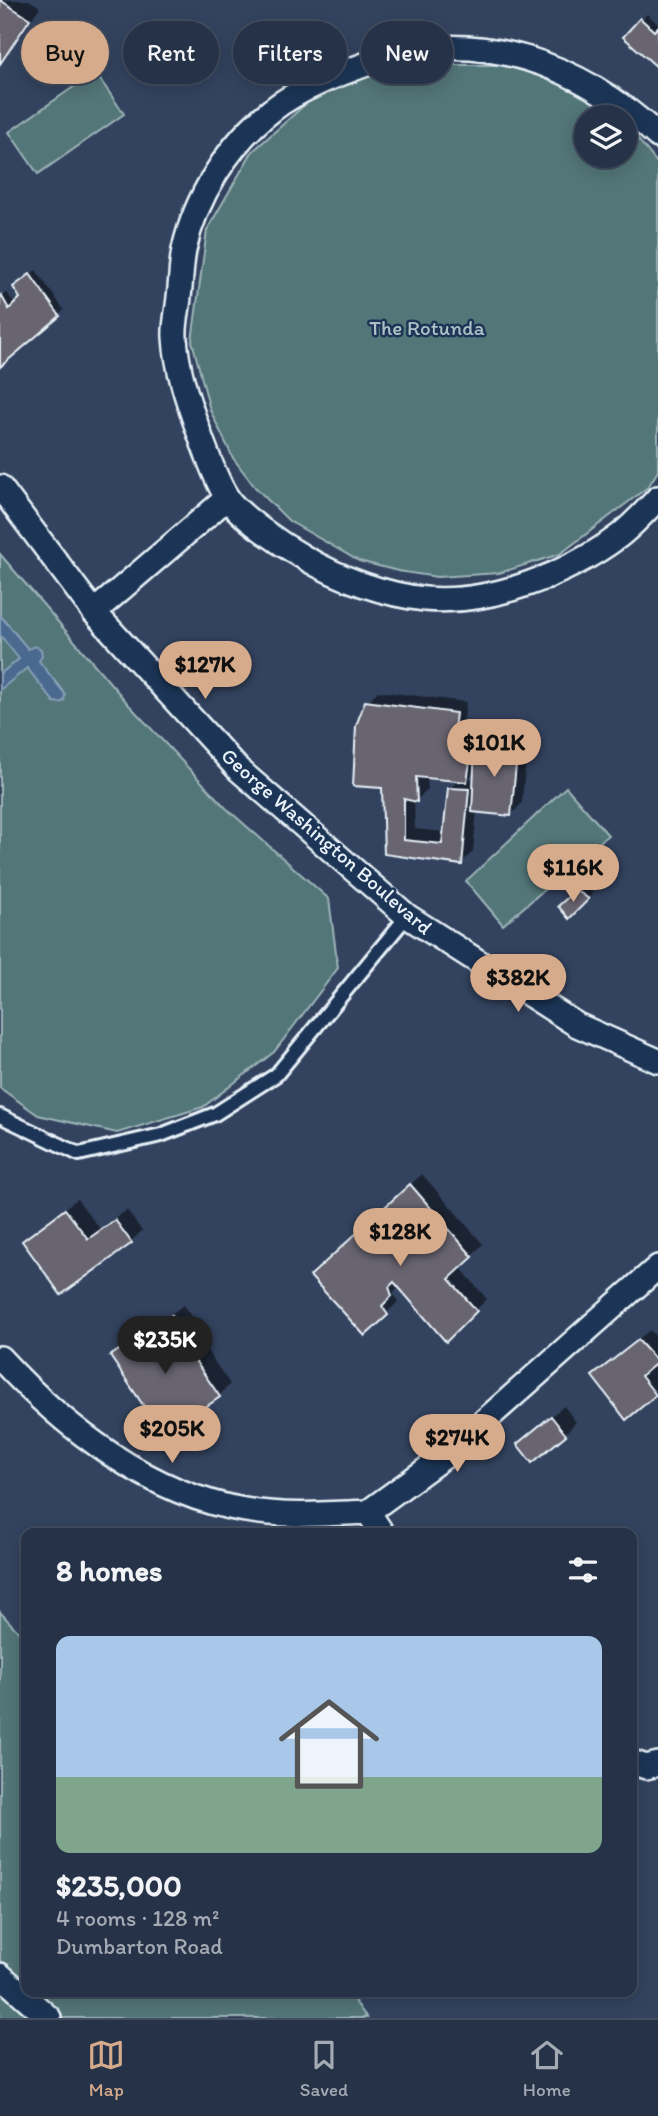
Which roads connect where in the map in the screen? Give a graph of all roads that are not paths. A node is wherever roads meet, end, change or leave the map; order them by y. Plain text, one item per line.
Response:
1 (658, 136) edge
2 (0, 487) edge
3 (227, 498) junction
4 (658, 498) edge
5 (94, 612) junction
6 (407, 916) junction
7 (658, 1061) edge
8 (0, 1116) edge
9 (658, 1267) edge
10 (0, 1358) edge
11 (368, 1511) junction
12 (379, 1528) edge
13 (637, 1764) edge
14 (658, 1764) edge
15 (0, 1975) edge
16 (21, 1993) edge
17 (25, 1997) edge
18 (49, 2018) edge

1 - 3 street
2 - 5 street, George Washington Boulevard
3 - 4 street
3 - 5 street
5 - 6 street, George Washington Boulevard
6 - 7 street, George Washington Boulevard
6 - 8 lane
9 - 11 street
10 - 11 street
11 - 12 street
13 - 14 street
15 - 16 street
17 - 18 street

